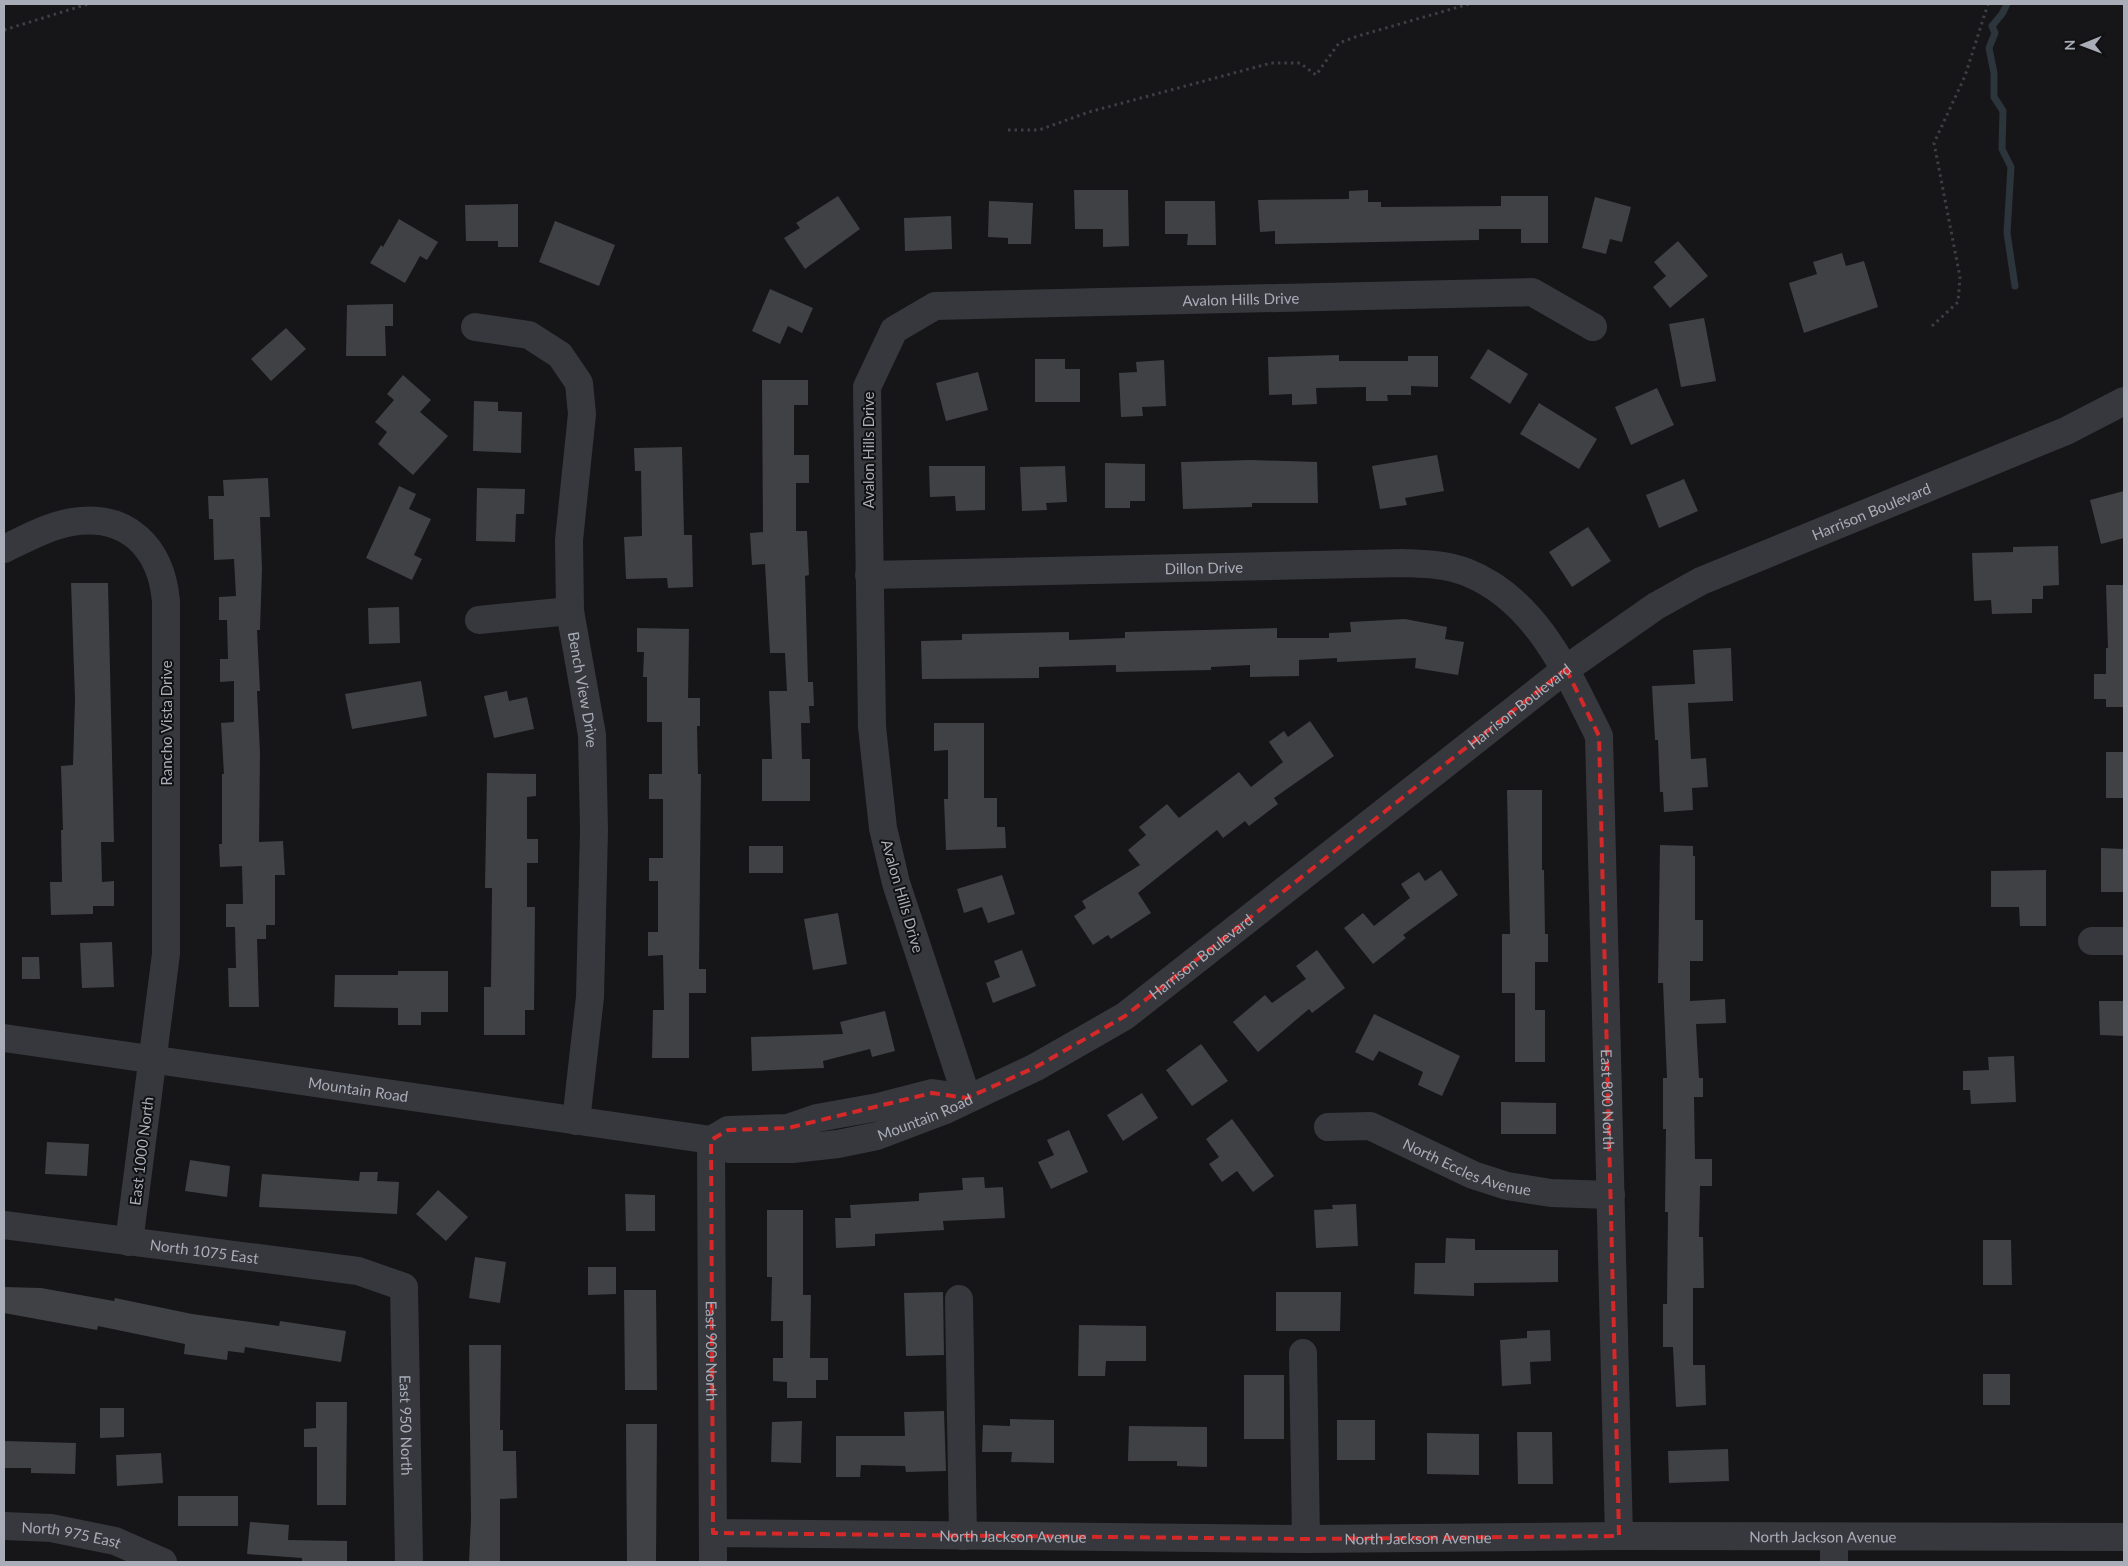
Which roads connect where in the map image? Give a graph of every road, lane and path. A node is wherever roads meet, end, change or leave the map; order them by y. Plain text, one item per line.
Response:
1 (88, 4) edge
2 (1468, 4) edge
3 (1988, 4) edge
4 (4, 30) edge
5 (1008, 130) dead end
6 (1932, 326) dead end
7 (475, 327) dead end
8 (1594, 327) dead end
9 (2124, 401) edge
10 (4, 549) edge
11 (869, 575) junction
12 (570, 611) junction
13 (479, 620) dead end
14 (1566, 669) junction
15 (2092, 941) dead end
16 (2124, 941) edge
17 (4, 1038) edge
18 (153, 1060) junction
19 (967, 1098) junction
20 (576, 1121) junction
21 (1328, 1127) dead end
22 (711, 1140) junction
23 (1611, 1196) junction
24 (4, 1226) edge
25 (129, 1242) junction
26 (404, 1287) joint
27 (960, 1299) dead end
28 (1303, 1353) dead end
29 (4, 1526) edge
30 (713, 1533) junction
31 (963, 1536) junction
32 (1619, 1536) junction
33 (2124, 1538) edge
34 (1306, 1539) junction
35 (1834, 1550) edge
36 (163, 1562) edge
37 (409, 1562) edge
38 (713, 1562) edge

1 - 4 path
2 - 5 path
3 - 6 path
7 - 12 street, Bench View Drive
8 - 11 street, Avalon Hills Drive
9 - 14 street, Harrison Boulevard
10 - 18 street, Rancho Vista Drive
11 - 14 street, Dillon Drive
11 - 19 street, Avalon Hills Drive
12 - 13 street
12 - 20 street, Bench View Drive
14 - 19 street, Harrison Boulevard
14 - 23 street, East 800 North
15 - 16 street
17 - 18 street, Mountain Road
18 - 20 street, Mountain Road
18 - 25 street, East 1000 North
19 - 22 street, Mountain Road
20 - 22 street, Mountain Road
21 - 23 street, North Eccles Avenue
22 - 30 street, East 900 North
23 - 32 street, East 800 North
24 - 25 street, North 1075 East
25 - 26 street, North 1075 East
26 - 37 street, East 950 North
27 - 31 street
28 - 34 street
29 - 36 street, North 975 East
30 - 31 street, North Jackson Avenue
30 - 38 street, East 900 North
31 - 34 street, North Jackson Avenue
32 - 34 street, North Jackson Avenue
32 - 35 street, North Jackson Avenue
33 - 35 street, North Jackson Avenue

